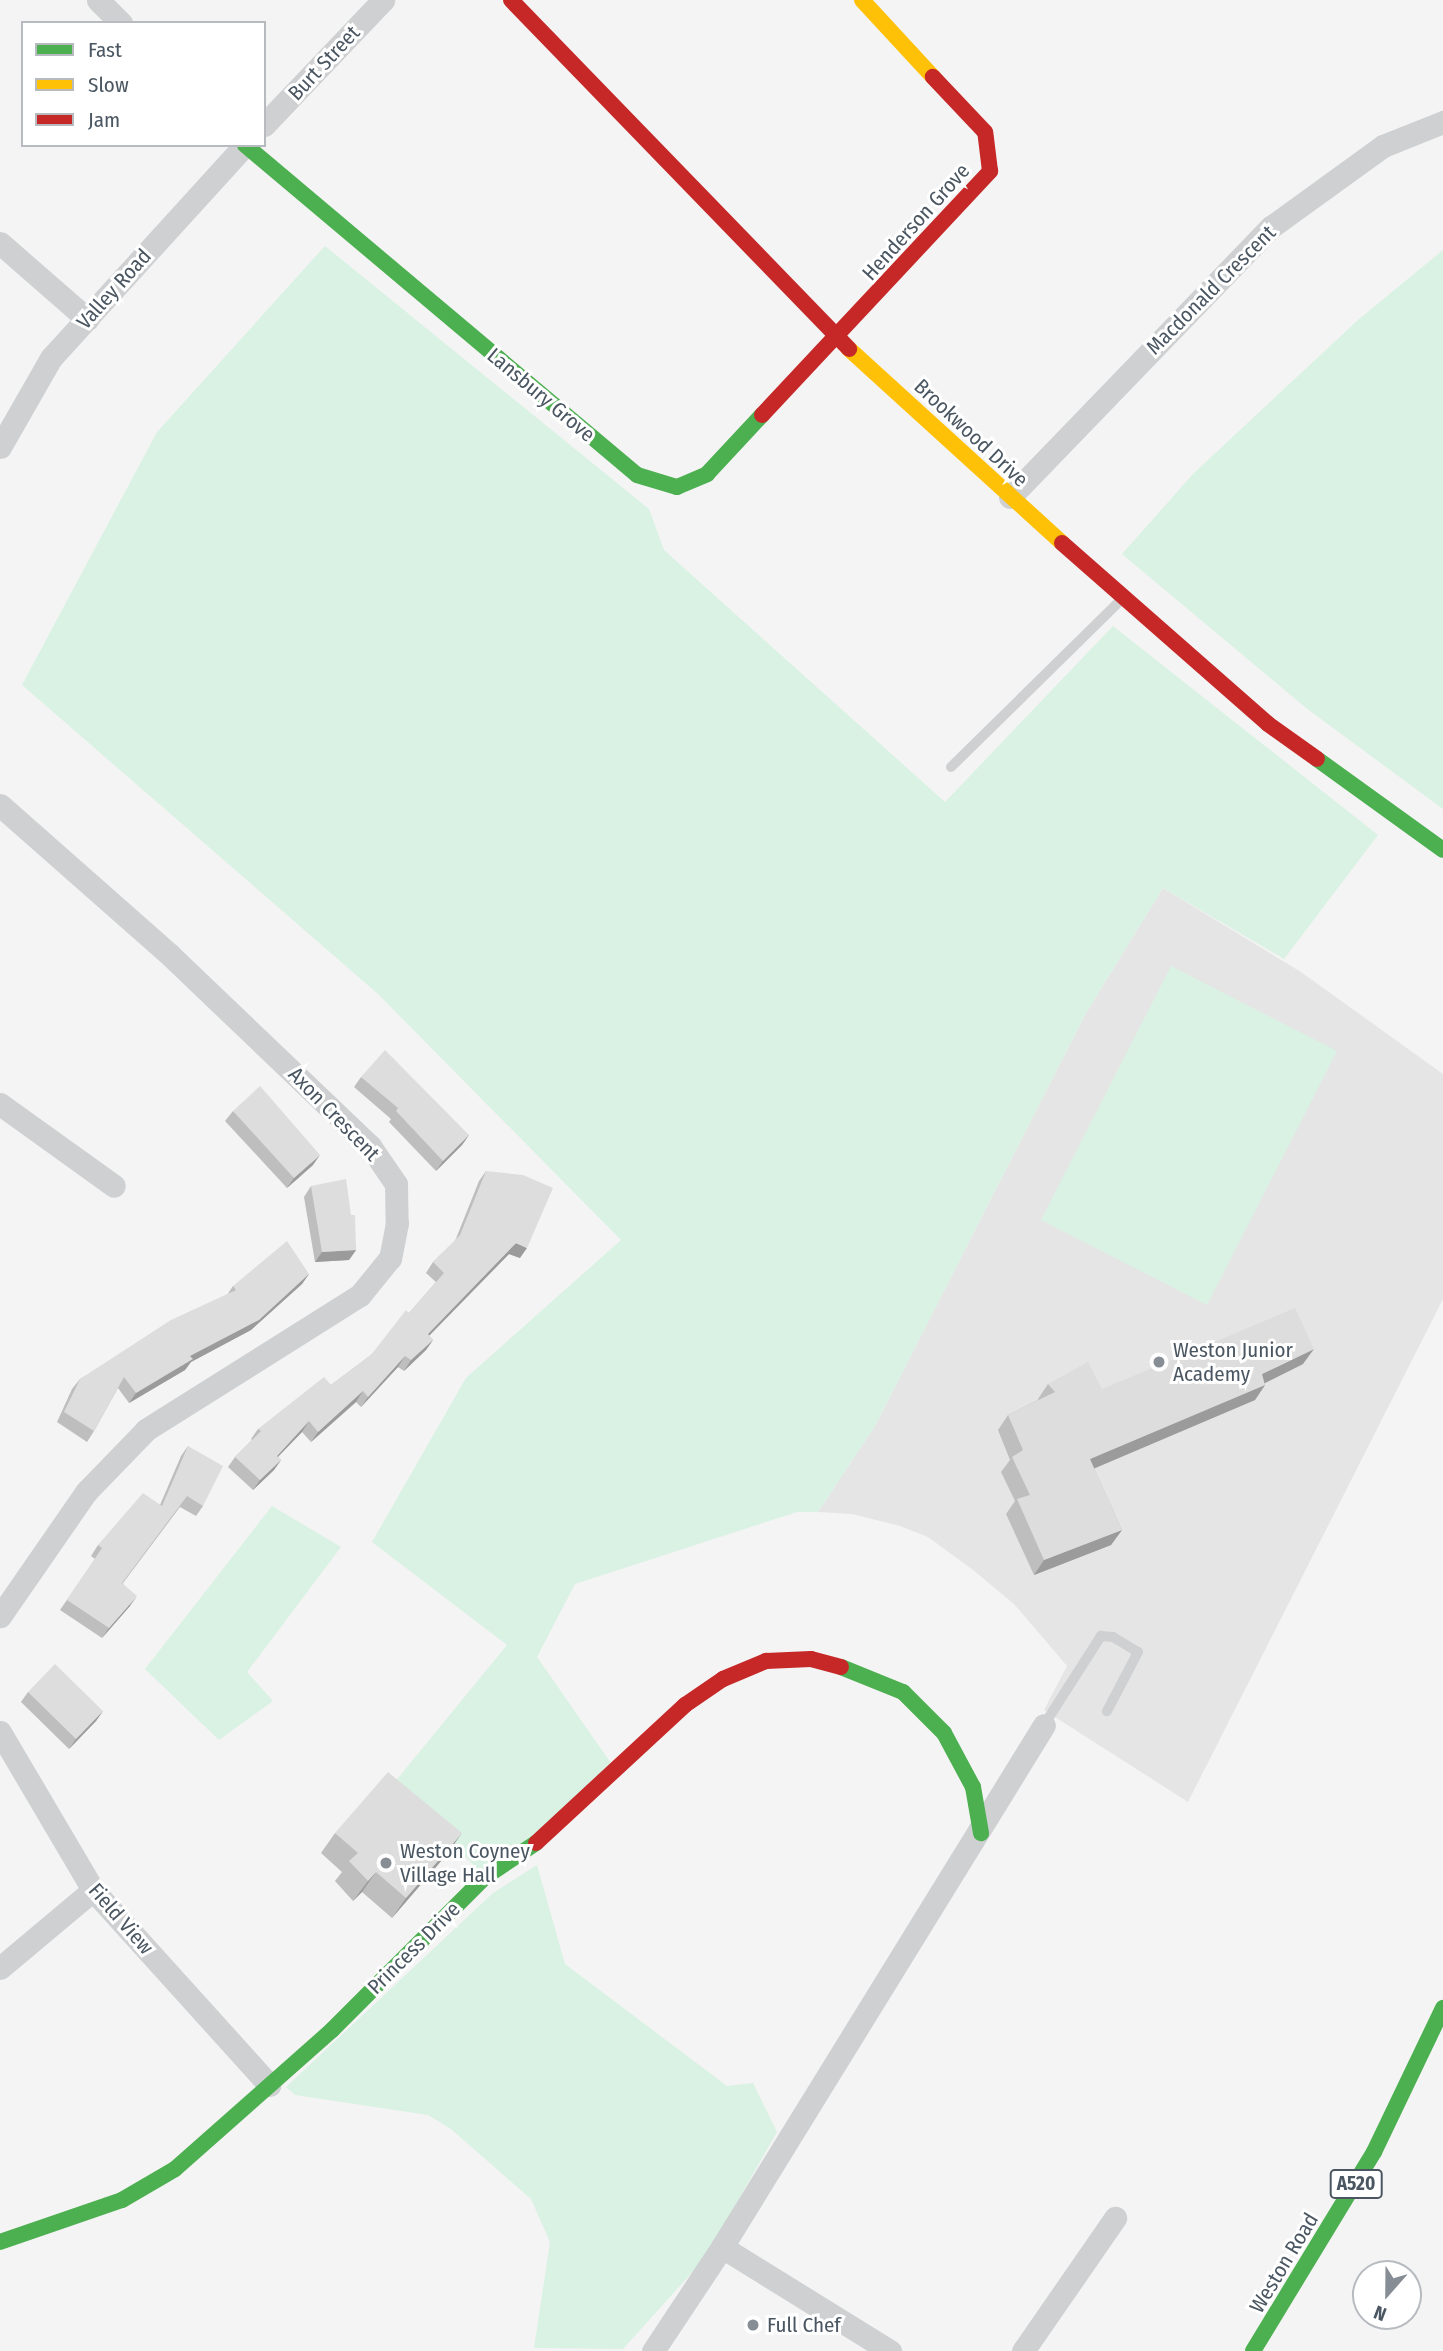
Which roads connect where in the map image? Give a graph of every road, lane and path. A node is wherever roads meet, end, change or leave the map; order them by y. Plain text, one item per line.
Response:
1 (99, 0) edge
2 (383, 0) edge
3 (511, 0) edge
4 (862, 0) edge
5 (119, 21) edge
6 (1443, 122) edge
7 (266, 123) edge
8 (243, 147) edge
9 (247, 147) edge
10 (0, 243) edge
11 (87, 318) junction
12 (838, 339) junction
13 (0, 447) edge
14 (1010, 497) junction
15 (1123, 598) junction
16 (951, 767) dead end
17 (0, 805) edge
18 (1443, 850) edge
19 (0, 1104) edge
20 (114, 1186) dead end
21 (0, 1616) edge
22 (1107, 1711) dead end
23 (1044, 1725) joint
24 (0, 1732) edge
25 (981, 1833) junction
26 (93, 1890) junction
27 (0, 1968) edge
28 (1443, 2008) edge
29 (269, 2085) junction
30 (1115, 2218) dead end
31 (0, 2242) edge
32 (722, 2247) junction
33 (653, 2351) edge
34 (890, 2351) edge
35 (1023, 2351) edge
36 (1253, 2351) edge

1 - 5 street
2 - 7 street, Burt Street
3 - 12 main road, Brookwood Drive
4 - 12 main road, Henderson Grove
6 - 14 street, Macdonald Crescent
8 - 11 street, Valley Road
9 - 12 main road, Lansbury Grove
10 - 11 street
11 - 13 street, Valley Road
12 - 14 main road, Brookwood Drive
14 - 15 main road, Brookwood Drive
15 - 16 lane
15 - 18 main road, Brookwood Drive
17 - 21 street, Axon Crescent
19 - 20 street
22 - 23 lane
23 - 25 street
24 - 26 street, Field View
25 - 29 main road, Princess Drive
25 - 32 street
26 - 27 street
26 - 29 street, Field View
28 - 36 main road, Weston Road / A520
29 - 31 main road, Princess Drive
30 - 35 street
32 - 33 street
32 - 34 street

